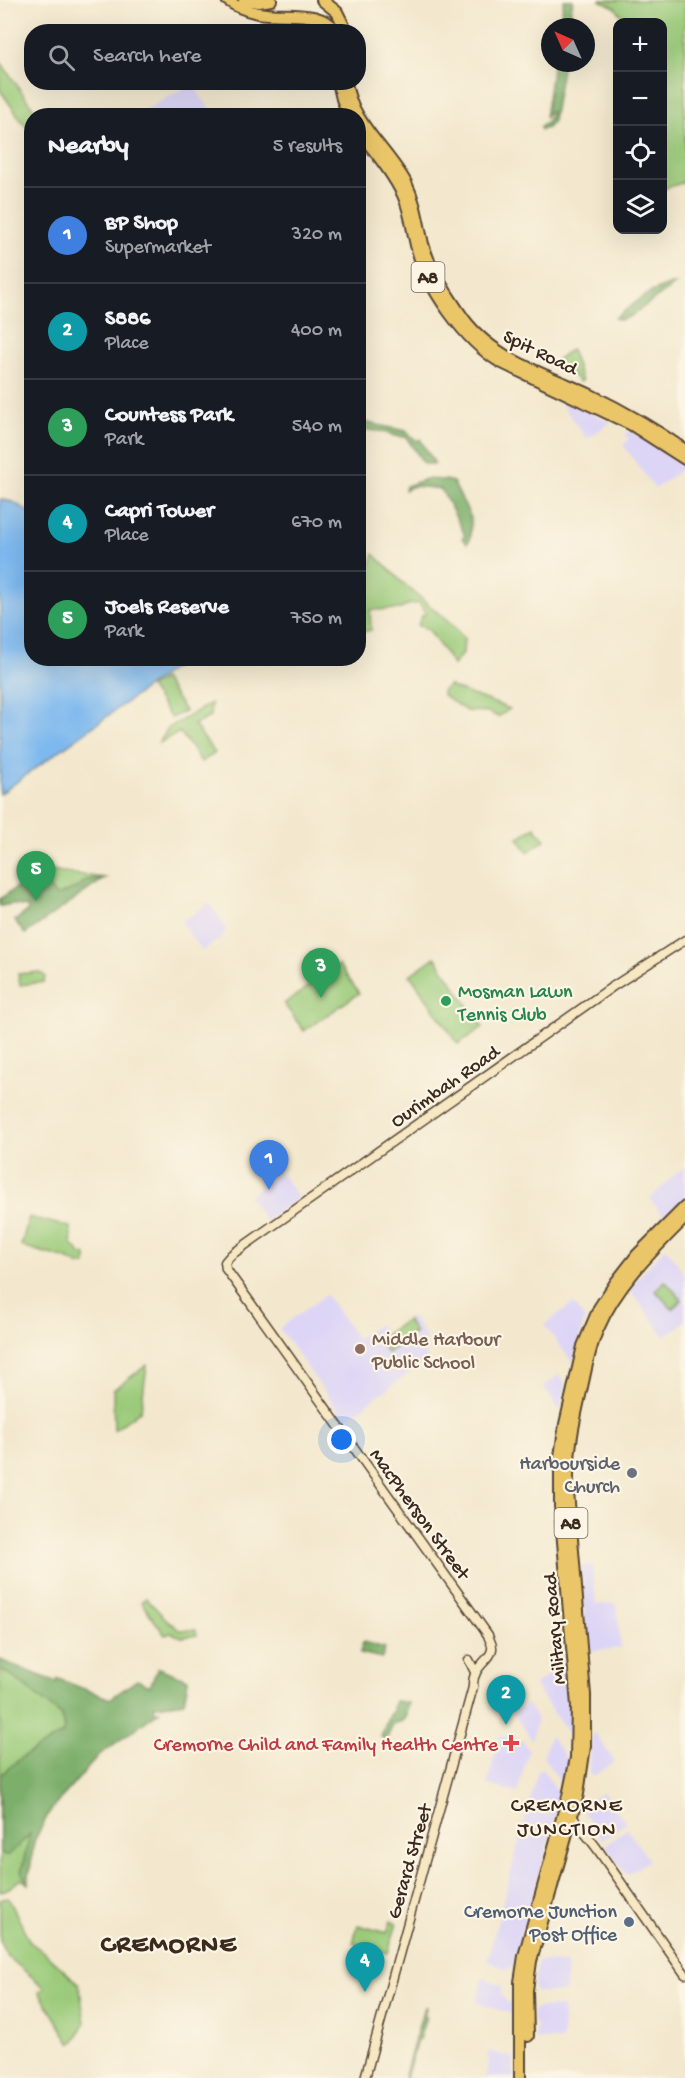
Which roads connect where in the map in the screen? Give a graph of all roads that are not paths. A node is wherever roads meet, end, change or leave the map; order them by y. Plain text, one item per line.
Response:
1 (227, 0) edge
2 (244, 0) edge
3 (271, 0) edge
4 (322, 0) edge
5 (283, 4) dead end
6 (310, 4) dead end
7 (333, 24) edge
8 (343, 24) edge
9 (340, 90) edge
10 (349, 90) edge
11 (346, 108) edge
12 (355, 108) edge
13 (366, 125) edge
14 (366, 141) edge
15 (685, 450) edge
16 (685, 459) edge
17 (685, 940) edge
18 (685, 1207) edge
19 (685, 1218) edge
20 (225, 1262) joint
21 (488, 1635) junction
22 (469, 1660) dead end
23 (475, 1672) junction
24 (473, 1687) junction
25 (568, 1813) junction
26 (586, 1833) junction
27 (565, 1842) junction
28 (685, 1974) edge
29 (365, 2078) edge
30 (520, 2078) edge
31 (527, 2078) edge

1 - 5 highway
2 - 3 highway
4 - 8 highway
6 - 7 highway
9 - 11 highway
10 - 12 highway, Spit Road / A8
13 - 15 highway, Spit Road / A8
14 - 16 highway, Spit Road / A8
17 - 20 main road, Ourimbah Road
18 - 25 highway, Military Road / A8
19 - 25 highway, Military Road / A8
20 - 21 main road, MacPherson Street
21 - 23 main road, Gerard Street
21 - 24 main road, Gerard Street
22 - 23 main road
23 - 24 main road, Gerard Street
24 - 29 main road, Gerard Street
25 - 26 main road
25 - 27 highway, Military Road / A8
25 - 30 highway, Military Road / A8
26 - 27 main road
26 - 28 main road
27 - 31 highway, Military Road / A8

